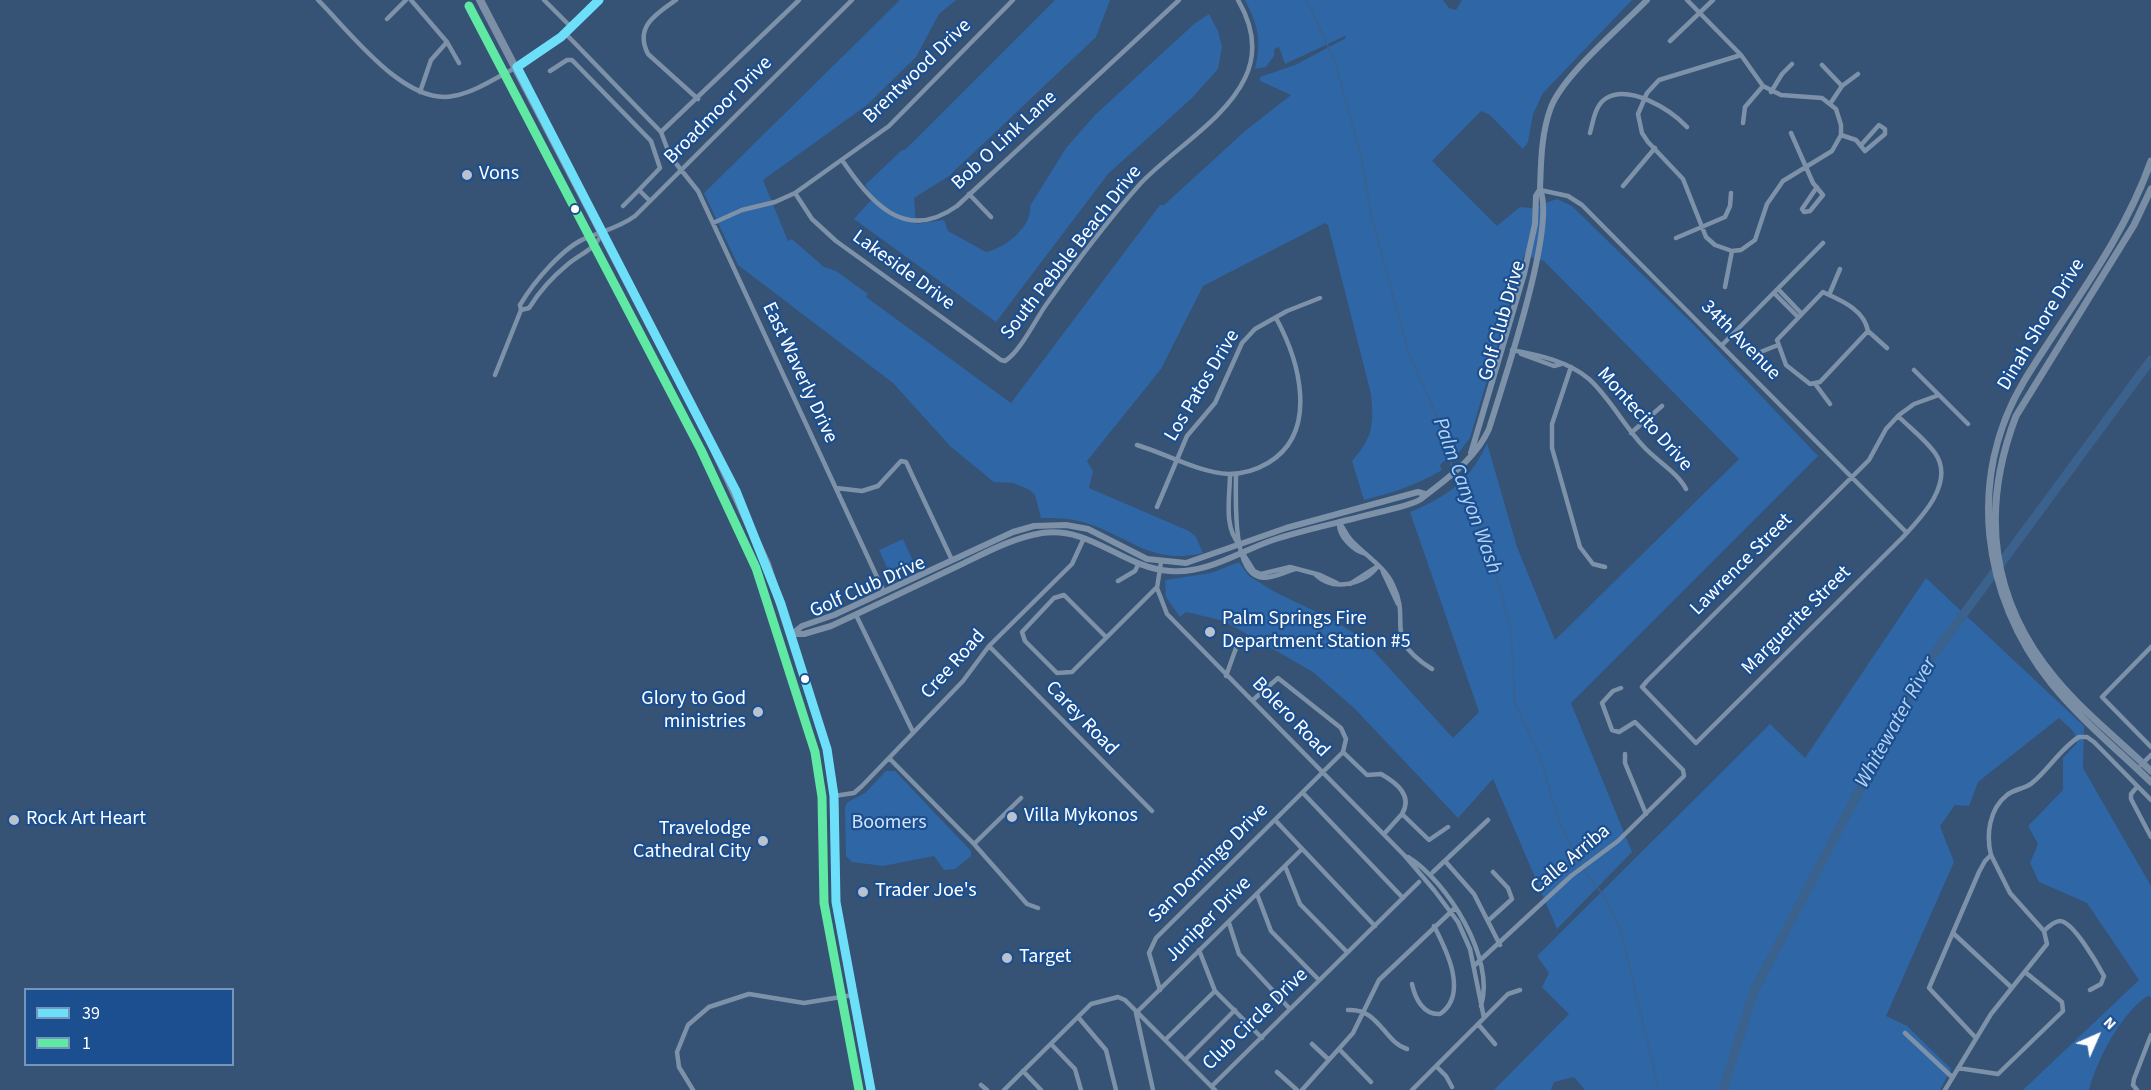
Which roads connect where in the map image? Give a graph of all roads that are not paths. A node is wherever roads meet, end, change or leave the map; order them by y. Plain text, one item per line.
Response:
1 (318, 0) edge
2 (406, 0) edge
3 (411, 0) edge
4 (480, 0) edge
5 (544, 0) edge
6 (599, 0) edge
7 (676, 0) edge
8 (799, 0) edge
9 (852, 0) edge
10 (1012, 0) edge
11 (1238, 0) edge
12 (1647, 0) edge
13 (1687, 0) edge
14 (1713, 0) edge
15 (1174, 1) edge
16 (1700, 13) junction
17 (387, 19) dead end
18 (568, 30) junction
19 (1670, 41) dead end
20 (447, 42) junction
21 (1741, 55) junction
22 (459, 63) dead end
23 (594, 64) junction
24 (1792, 64) dead end
25 (1822, 65) dead end
26 (517, 67) junction
27 (550, 71) dead end
28 (585, 73) junction
29 (1858, 74) dead end
30 (1763, 86) junction
31 (1842, 86) junction
32 (420, 92) junction
33 (1772, 92) junction
34 (698, 99) junction
35 (1642, 100) junction
36 (630, 101) junction
37 (1830, 104) junction
38 (621, 110) junction
39 (1743, 123) dead end
40 (1687, 127) dead end
41 (661, 132) junction
42 (1590, 133) dead end
43 (1791, 133) dead end
44 (1841, 135) junction
45 (1862, 144) junction
46 (1655, 148) junction
47 (842, 160) junction
48 (2151, 160) edge
49 (1805, 165) junction
50 (681, 170) junction
51 (1623, 186) dead end
52 (1817, 187) junction
53 (2151, 189) edge
54 (639, 190) junction
55 (1540, 190) junction
56 (795, 193) junction
57 (1731, 193) dead end
58 (969, 194) junction
59 (650, 201) junction
60 (623, 206) dead end
61 (991, 217) dead end
62 (713, 223) junction
63 (1701, 227) junction
64 (602, 234) junction
65 (1676, 238) dead end
66 (1823, 243) dead end
67 (1732, 251) junction
68 (1840, 269) dead end
69 (1725, 287) dead end
70 (1776, 291) junction
71 (1828, 295) junction
72 (1320, 298) dead end
73 (521, 310) junction
74 (1800, 315) junction
75 (1276, 318) junction
76 (1868, 331) junction
77 (1722, 345) junction
78 (1778, 345) junction
79 (1504, 348) junction
80 (1887, 348) dead end
81 (1512, 350) junction
82 (1753, 355) dead end
83 (1005, 361) joint
84 (1571, 367) junction
85 (1914, 370) dead end
86 (495, 375) dead end
87 (1816, 385) junction
88 (1939, 395) junction
89 (1830, 404) dead end
90 (1662, 406) dead end
91 (1898, 416) junction
92 (1968, 424) dead end
93 (1631, 433) junction
94 (1137, 445) dead end
95 (2000, 450) junction
96 (1471, 453) junction
97 (1178, 459) junction
98 (1233, 474) junction
99 (1852, 477) junction
100 (836, 489) junction
101 (1686, 489) dead end
102 (1425, 494) junction
103 (1157, 507) dead end
104 (1339, 522) junction
105 (1907, 533) junction
106 (1084, 537) junction
107 (1239, 545) junction
108 (1242, 552) junction
109 (952, 560) junction
110 (1161, 562) junction
111 (1138, 565) junction
112 (1378, 566) junction
113 (1605, 567) dead end
114 (1159, 571) junction
115 (1118, 581) dead end
116 (1157, 588) junction
117 (884, 592) junction
118 (856, 615) junction
119 (791, 634) junction
120 (1106, 637) junction
121 (989, 646) junction
122 (2151, 647) edge
123 (1236, 648) dead end
124 (1432, 669) dead end
125 (1226, 676) junction
126 (1621, 688) dead end
127 (1253, 700) junction
128 (1708, 731) joint
129 (913, 732) junction
130 (2151, 747) edge
131 (1343, 752) junction
132 (1625, 754) dead end
133 (2151, 755) edge
134 (889, 758) junction
135 (2140, 766) junction
136 (2151, 771) edge
137 (1323, 773) junction
138 (2151, 782) edge
139 (2137, 787) junction
140 (1303, 793) junction
141 (834, 796) junction
142 (1021, 798) dead end
143 (2151, 800) edge
144 (1152, 812) dead end
145 (1402, 814) junction
146 (1646, 814) junction
147 (1275, 820) junction
148 (1488, 820) dead end
149 (1448, 826) dead end
150 (1384, 834) junction
151 (2151, 837) edge
152 (974, 844) junction
153 (1302, 849) junction
154 (1991, 855) junction
155 (1445, 861) junction
156 (1286, 866) junction
157 (1433, 872) dead end
158 (1493, 872) dead end
159 (1419, 882) dead end
160 (1257, 894) junction
161 (1403, 898) junction
162 (1038, 908) dead end
163 (1453, 910) junction
164 (1489, 920) junction
165 (1229, 923) junction
166 (1375, 926) junction
167 (1434, 926) junction
168 (2044, 931) junction
169 (1953, 933) junction
170 (1500, 945) junction
171 (1199, 950) junction
172 (1347, 952) junction
173 (1477, 963) junction
174 (2025, 972) junction
175 (1319, 980) junction
176 (1412, 984) dead end
177 (2011, 987) junction
178 (1160, 990) junction
179 (1520, 990) dead end
180 (2090, 990) dead end
181 (1215, 991) junction
182 (853, 995) junction
183 (1290, 1009) junction
184 (1234, 1010) junction
185 (1348, 1010) dead end
186 (1136, 1013) junction
187 (1364, 1014) junction
188 (1078, 1017) junction
189 (1484, 1018) junction
190 (1478, 1024) junction
191 (1905, 1033) dead end
192 (2151, 1035) edge
193 (1975, 1037) junction
194 (1262, 1038) junction
195 (1165, 1040) junction
196 (1051, 1044) junction
197 (1312, 1044) dead end
198 (1494, 1044) dead end
199 (1339, 1049) junction
200 (1407, 1049) dead end
201 (1328, 1059) junction
202 (1185, 1060) junction
203 (1436, 1066) junction
204 (1958, 1068) junction
205 (1023, 1071) junction
206 (1276, 1072) dead end
207 (1952, 1077) junction
208 (1371, 1082) dead end
209 (981, 1085) dead end
210 (1452, 1087) dead end
211 (1213, 1088) edge
212 (693, 1090) edge
213 (871, 1090) edge
214 (987, 1090) edge
215 (1004, 1090) edge
216 (1041, 1090) edge
217 (1081, 1090) edge
218 (1116, 1090) edge
219 (1153, 1090) edge
220 (1297, 1090) edge
221 (1302, 1090) edge
222 (1412, 1090) edge
223 (1945, 1090) edge
224 (2137, 1090) edge

1 - 32 street
2 - 17 street
3 - 20 street
4 - 26 main road
5 - 18 street
6 - 18 main road
7 - 34 street
8 - 34 street
9 - 50 street, Broadmoor Drive
10 - 47 street, Brentwood Drive
11 - 83 street, South Pebble Beach Drive
12 - 55 street, Golf Club Drive
13 - 16 street
14 - 16 street
15 - 58 street, Bob O Link Lane
16 - 19 street
16 - 21 street
18 - 23 street
18 - 26 main road
20 - 22 street
20 - 32 street
21 - 30 street
21 - 35 street
23 - 28 street
23 - 36 street
24 - 33 street
25 - 31 street
26 - 32 street
26 - 64 main road
27 - 28 street
28 - 38 street
29 - 31 street
30 - 33 street
30 - 39 street
31 - 37 street
33 - 37 street
34 - 41 street
35 - 40 street
35 - 42 street
35 - 46 street
36 - 38 street
36 - 41 street
37 - 44 street
38 - 54 street
41 - 50 street, East Waverly Drive
43 - 49 street
44 - 45 street
44 - 49 street
45 - 45 street
46 - 51 street
46 - 63 street
47 - 56 street, Brentwood Drive
47 - 58 street, Bob O Link Lane
48 - 95 main road, Dinah Shore Drive
49 - 52 street
49 - 67 street
50 - 59 street, Broadmoor Drive
50 - 62 street, East Waverly Drive
52 - 52 street
53 - 95 main road, Dinah Shore Drive
54 - 59 street
54 - 60 street
55 - 77 street, 34th Avenue
55 - 79 street, Golf Club Drive
55 - 81 street, Golf Club Drive
56 - 62 street, Brentwood Drive
56 - 83 street, Lakeside Drive
57 - 63 street
58 - 61 street
59 - 64 street, Broadmoor Drive
62 - 100 street, East Waverly Drive
63 - 65 street
63 - 67 street
64 - 73 street
64 - 73 street
64 - 119 main road
66 - 70 street
67 - 69 street
68 - 71 street
70 - 74 street
70 - 77 street
71 - 74 street
71 - 76 street
72 - 75 street, Los Patos Drive
73 - 86 street
74 - 78 street
75 - 97 street, Los Patos Drive
75 - 98 street
76 - 80 street
76 - 87 street
77 - 99 street, 34th Avenue
78 - 82 street
78 - 87 street
79 - 81 street, Montecito Drive
79 - 96 street, Golf Club Drive
81 - 84 street, Montecito Drive
81 - 96 street, Golf Club Drive
84 - 93 street, Montecito Drive
84 - 113 street
85 - 88 street
87 - 89 street
88 - 91 street
88 - 92 street
90 - 93 street
91 - 99 street, Lawrence Street
91 - 105 street, Marguerite Street
93 - 101 street, Montecito Drive
94 - 97 street
95 - 135 main road, Dinah Shore Drive
96 - 102 street, Golf Club Drive
97 - 98 street
97 - 103 street, Los Patos Drive
98 - 107 street
99 - 105 street, 34th Avenue
99 - 128 street, Lawrence Street
100 - 109 street
100 - 117 street, East Waverly Drive
102 - 104 street, Golf Club Drive
102 - 107 street, Golf Club Drive
104 - 108 street, Golf Club Drive
104 - 112 street
105 - 128 street, Marguerite Street
106 - 111 street, Golf Club Drive
106 - 118 street, Golf Club Drive
106 - 121 street, Cree Road
107 - 108 street
107 - 110 street, Golf Club Drive
108 - 112 street
108 - 114 street, Golf Club Drive
109 - 110 street, Golf Club Drive
109 - 117 street, Golf Club Drive
110 - 114 street, Bolero Road
111 - 114 street, Golf Club Drive
111 - 115 street
112 - 124 street
114 - 116 street, Bolero Road
116 - 120 street
116 - 125 street, Bolero Road
117 - 119 street, Golf Club Drive
118 - 119 street, Golf Club Drive
118 - 129 street
119 - 141 main road
120 - 120 street
121 - 129 street, Cree Road
121 - 144 street, Carey Road
122 - 130 street
123 - 125 street
125 - 127 street, Bolero Road
126 - 146 street, Calle Arriba
127 - 131 street
127 - 137 street, Bolero Road
129 - 134 street, Cree Road
131 - 137 street, San Domingo Drive
131 - 145 street
132 - 146 street
133 - 135 street
134 - 141 street, Cree Road
134 - 152 street
135 - 136 main road, Dinah Shore Drive
135 - 138 main road, Dinah Shore Drive
137 - 140 street, San Domingo Drive
137 - 150 street, Bolero Road
139 - 143 street
139 - 151 street
139 - 154 street
140 - 147 street, San Domingo Drive
140 - 161 street
141 - 182 main road
142 - 152 street
145 - 149 street
145 - 150 street
146 - 170 street, Calle Arriba
147 - 153 street
147 - 178 street, San Domingo Drive
148 - 155 street
150 - 163 street, Bolero Road
152 - 162 street
153 - 156 street, Juniper Drive
153 - 166 street
154 - 168 street
154 - 169 street
155 - 157 street
155 - 164 street
156 - 160 street, Juniper Drive
156 - 172 street
158 - 164 street
159 - 161 street, Club Circle Drive
160 - 165 street, Juniper Drive
160 - 175 street
161 - 166 street, Club Circle Drive
163 - 167 street
163 - 173 street, Bolero Road
164 - 170 street
165 - 171 street, Juniper Drive
165 - 183 street
166 - 172 street, Club Circle Drive
167 - 176 street
167 - 187 street
168 - 174 street
168 - 180 street
169 - 177 street
169 - 193 street
170 - 173 street, Calle Arriba
171 - 178 street, Juniper Drive
171 - 181 street
172 - 175 street, Club Circle Drive
173 - 189 street, Bolero Road
174 - 177 street
174 - 204 street
175 - 183 street, Club Circle Drive
177 - 193 street
178 - 186 street, Juniper Drive
179 - 189 street
181 - 184 street
181 - 195 street
182 - 212 street
182 - 213 main road
183 - 194 street, Club Circle Drive
184 - 194 street
184 - 202 street
185 - 187 street
186 - 188 street, Club Circle Drive
186 - 195 street, Club Circle Drive
186 - 219 street
187 - 199 street
187 - 200 street
188 - 196 street, Club Circle Drive
188 - 218 street
189 - 190 street
190 - 198 street
190 - 203 street
191 - 207 street
192 - 224 street
193 - 204 street
194 - 211 street, Club Circle Drive
195 - 202 street, Club Circle Drive
196 - 205 street, Club Circle Drive
196 - 217 street
197 - 201 street
199 - 201 street
199 - 208 street
201 - 221 street
202 - 211 street, Club Circle Drive
203 - 210 street
203 - 222 street
204 - 207 street
205 - 215 street, Club Circle Drive
205 - 216 street
206 - 220 street
207 - 223 street
209 - 214 street

